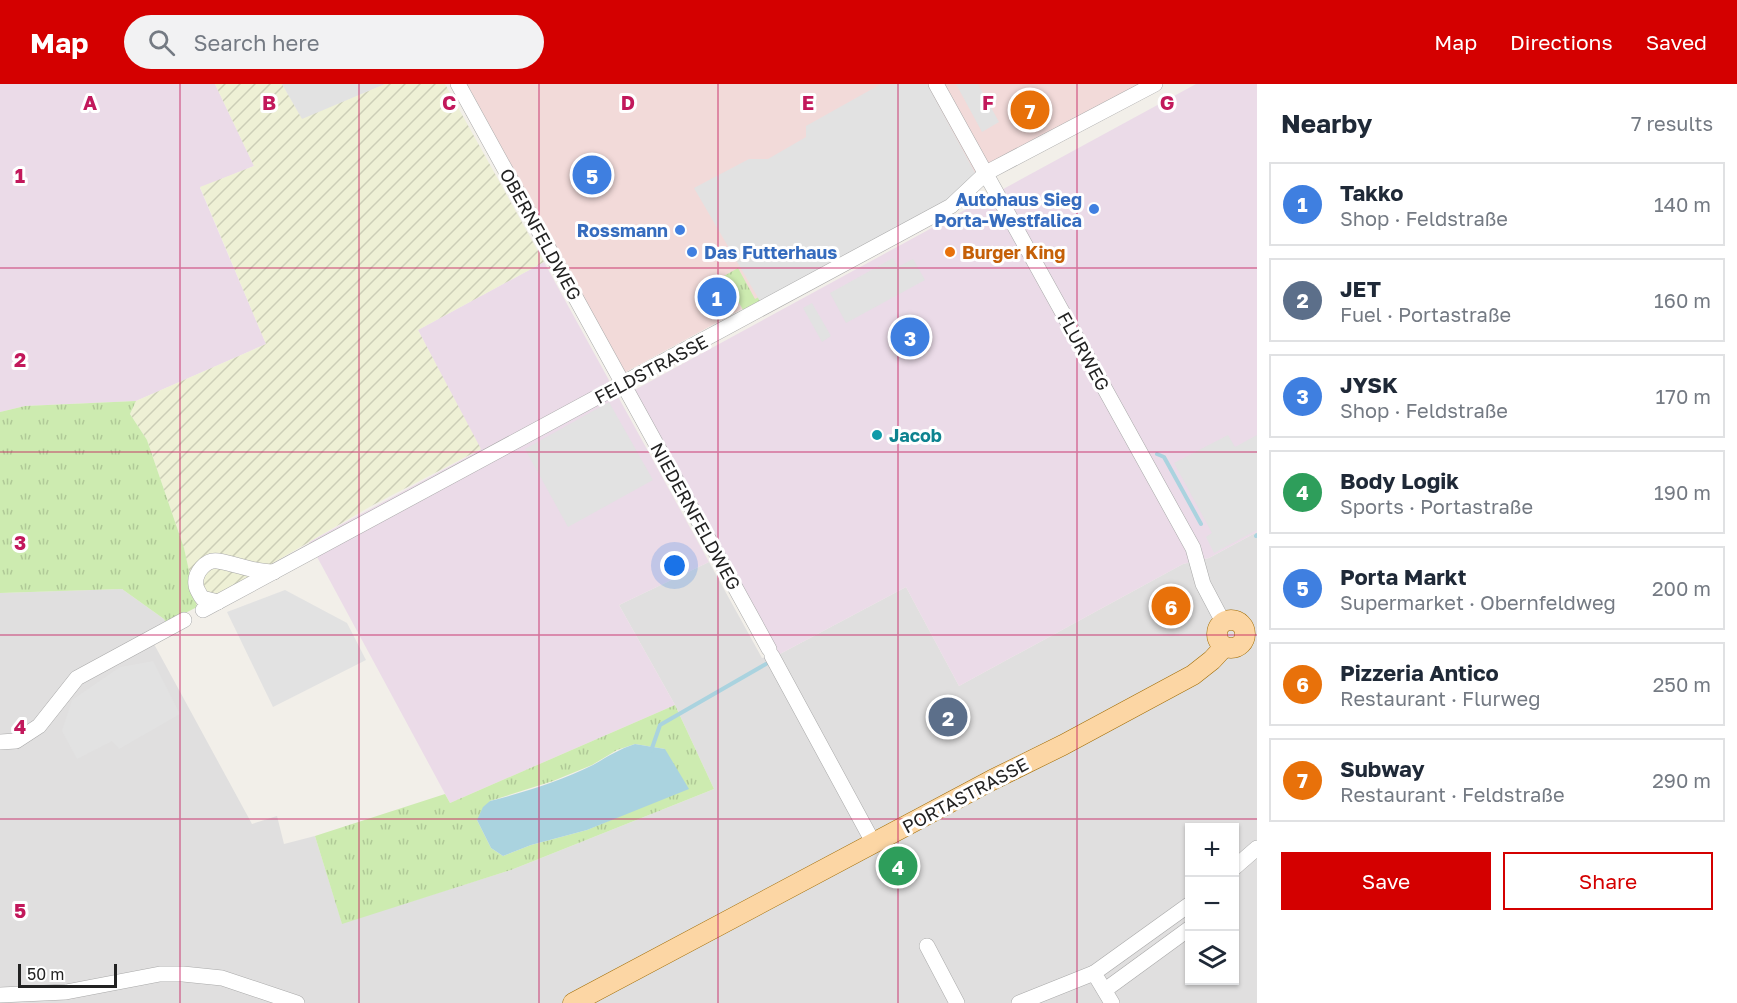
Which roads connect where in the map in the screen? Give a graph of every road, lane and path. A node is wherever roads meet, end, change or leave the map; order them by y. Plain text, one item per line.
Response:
1 (458, 84) edge
2 (936, 84) edge
3 (1155, 84) edge
4 (986, 173) junction
5 (623, 384) junction
6 (274, 572) junction
7 (218, 602) junction
8 (203, 610) dead end
9 (184, 620) dead end
10 (1223, 622) junction
11 (1251, 635) edge
12 (1224, 646) junction
13 (0, 742) edge
14 (874, 844) junction
15 (1257, 848) edge
16 (1239, 864) edge
17 (1185, 908) edge
18 (1186, 931) edge
19 (927, 946) dead end
20 (1094, 973) junction
21 (0, 995) edge
22 (1109, 997) edge
23 (297, 1003) edge
24 (573, 1003) edge
25 (957, 1003) edge
26 (1018, 1003) edge

1 - 5 street, OBERNFELDWEG
2 - 4 street, FLURWEG
3 - 4 street, FELDSTRASSE
4 - 5 street, FELDSTRASSE
4 - 10 street, FLURWEG
5 - 6 street, FELDSTRASSE
5 - 14 street, NIEDERNFELDWEG
6 - 7 street, FELDSTRASSE
6 - 7 street
7 - 8 street, FELDSTRASSE
9 - 13 street
10 - 11 main road
10 - 12 main road
11 - 12 main road
12 - 14 main road, PORTASTRASSE
14 - 24 main road, PORTASTRASSE
15 - 16 street
17 - 20 street
18 - 22 street
19 - 25 street
20 - 22 street
20 - 26 street
21 - 23 street

